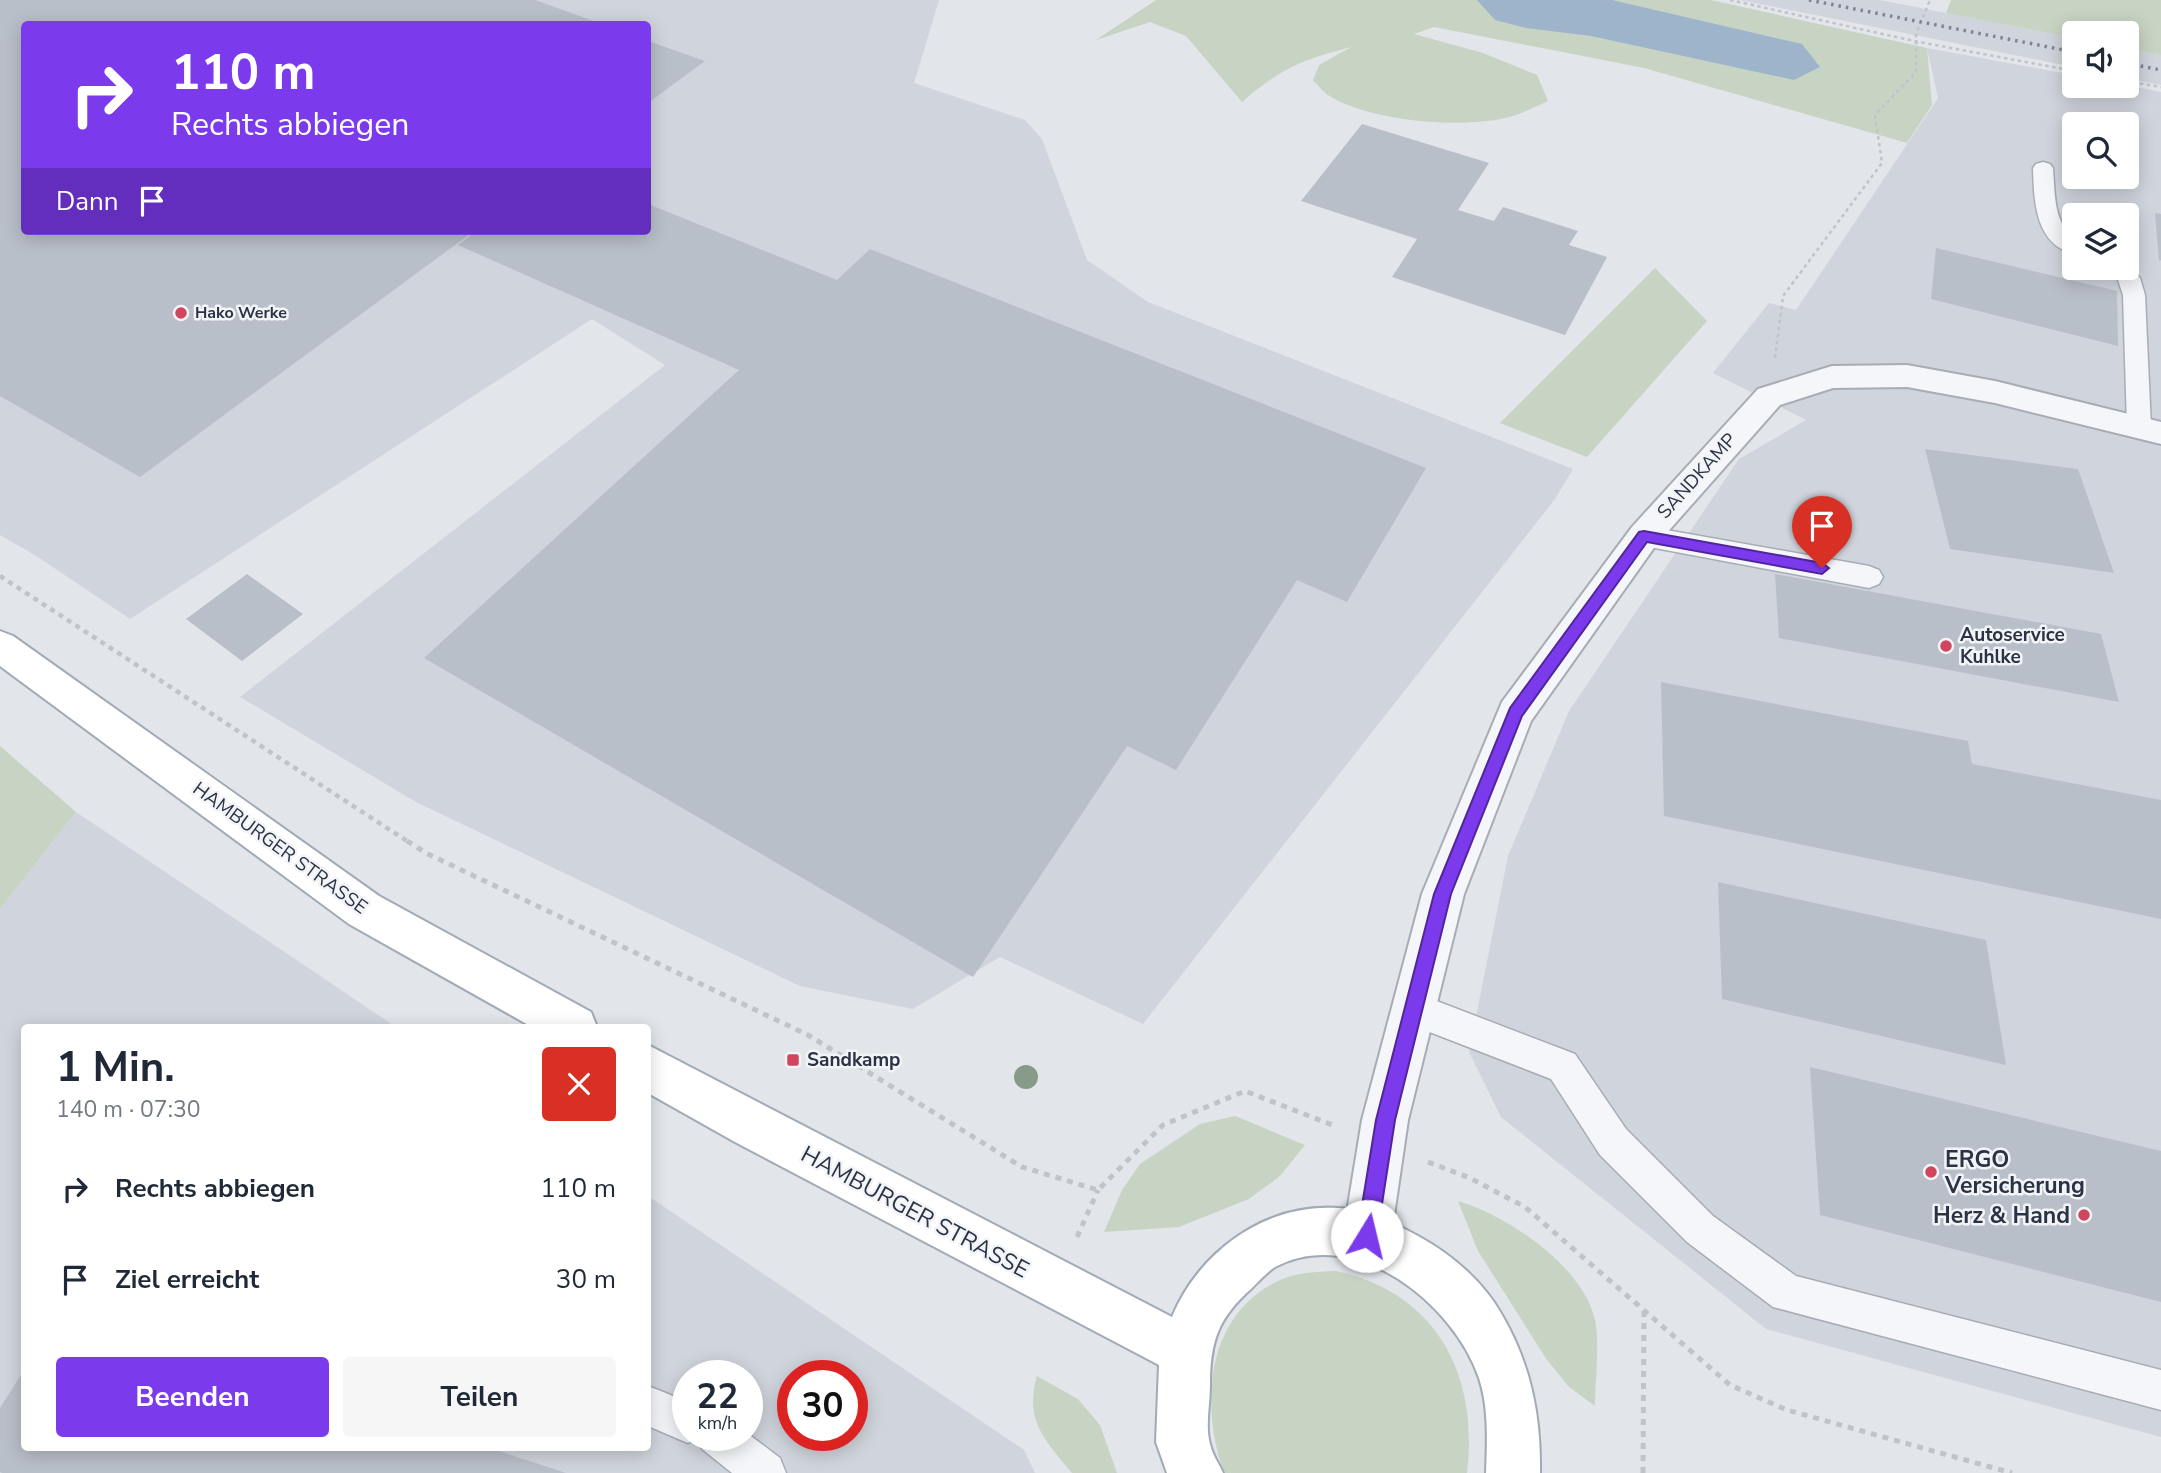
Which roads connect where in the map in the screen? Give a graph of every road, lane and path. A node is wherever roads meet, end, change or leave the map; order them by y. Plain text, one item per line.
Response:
1 (1730, 0) edge
2 (1930, 0) edge
3 (1914, 41) junction
4 (2062, 69) edge
5 (2139, 83) edge
6 (2161, 87) edge
7 (2043, 168) dead end
8 (2062, 241) edge
9 (2130, 280) edge
10 (1769, 397) junction
11 (2150, 430) edge
12 (1644, 536) junction
13 (0, 576) edge
14 (1869, 576) dead end
15 (0, 646) edge
16 (1413, 1009) junction
17 (570, 1024) edge
18 (651, 1070) edge
19 (1382, 1145) junction
20 (1367, 1236) junction
21 (1644, 1308) junction
22 (1184, 1350) junction
23 (2161, 1390) edge
24 (651, 1407) edge
25 (672, 1416) edge
26 (737, 1451) edge
27 (765, 1473) edge
28 (1196, 1473) edge
29 (1513, 1473) edge
30 (1643, 1473) edge
31 (2012, 1473) edge

1 - 3 path
2 - 3 path
3 - 4 path
3 - 10 path
5 - 6 path
7 - 8 lane
9 - 11 lane
10 - 11 street
10 - 12 street, SANDKAMP
12 - 14 lane
12 - 16 street, SANDKAMP
13 - 19 path
15 - 17 main road, HAMBURGER STRASSE
16 - 19 street, SANDKAMP
16 - 23 lane
18 - 22 main road, HAMBURGER STRASSE
19 - 20 street, SANDKAMP
19 - 21 path
20 - 22 main road
20 - 29 main road
21 - 30 path
21 - 31 path
22 - 28 main road
24 - 25 lane
26 - 27 lane

